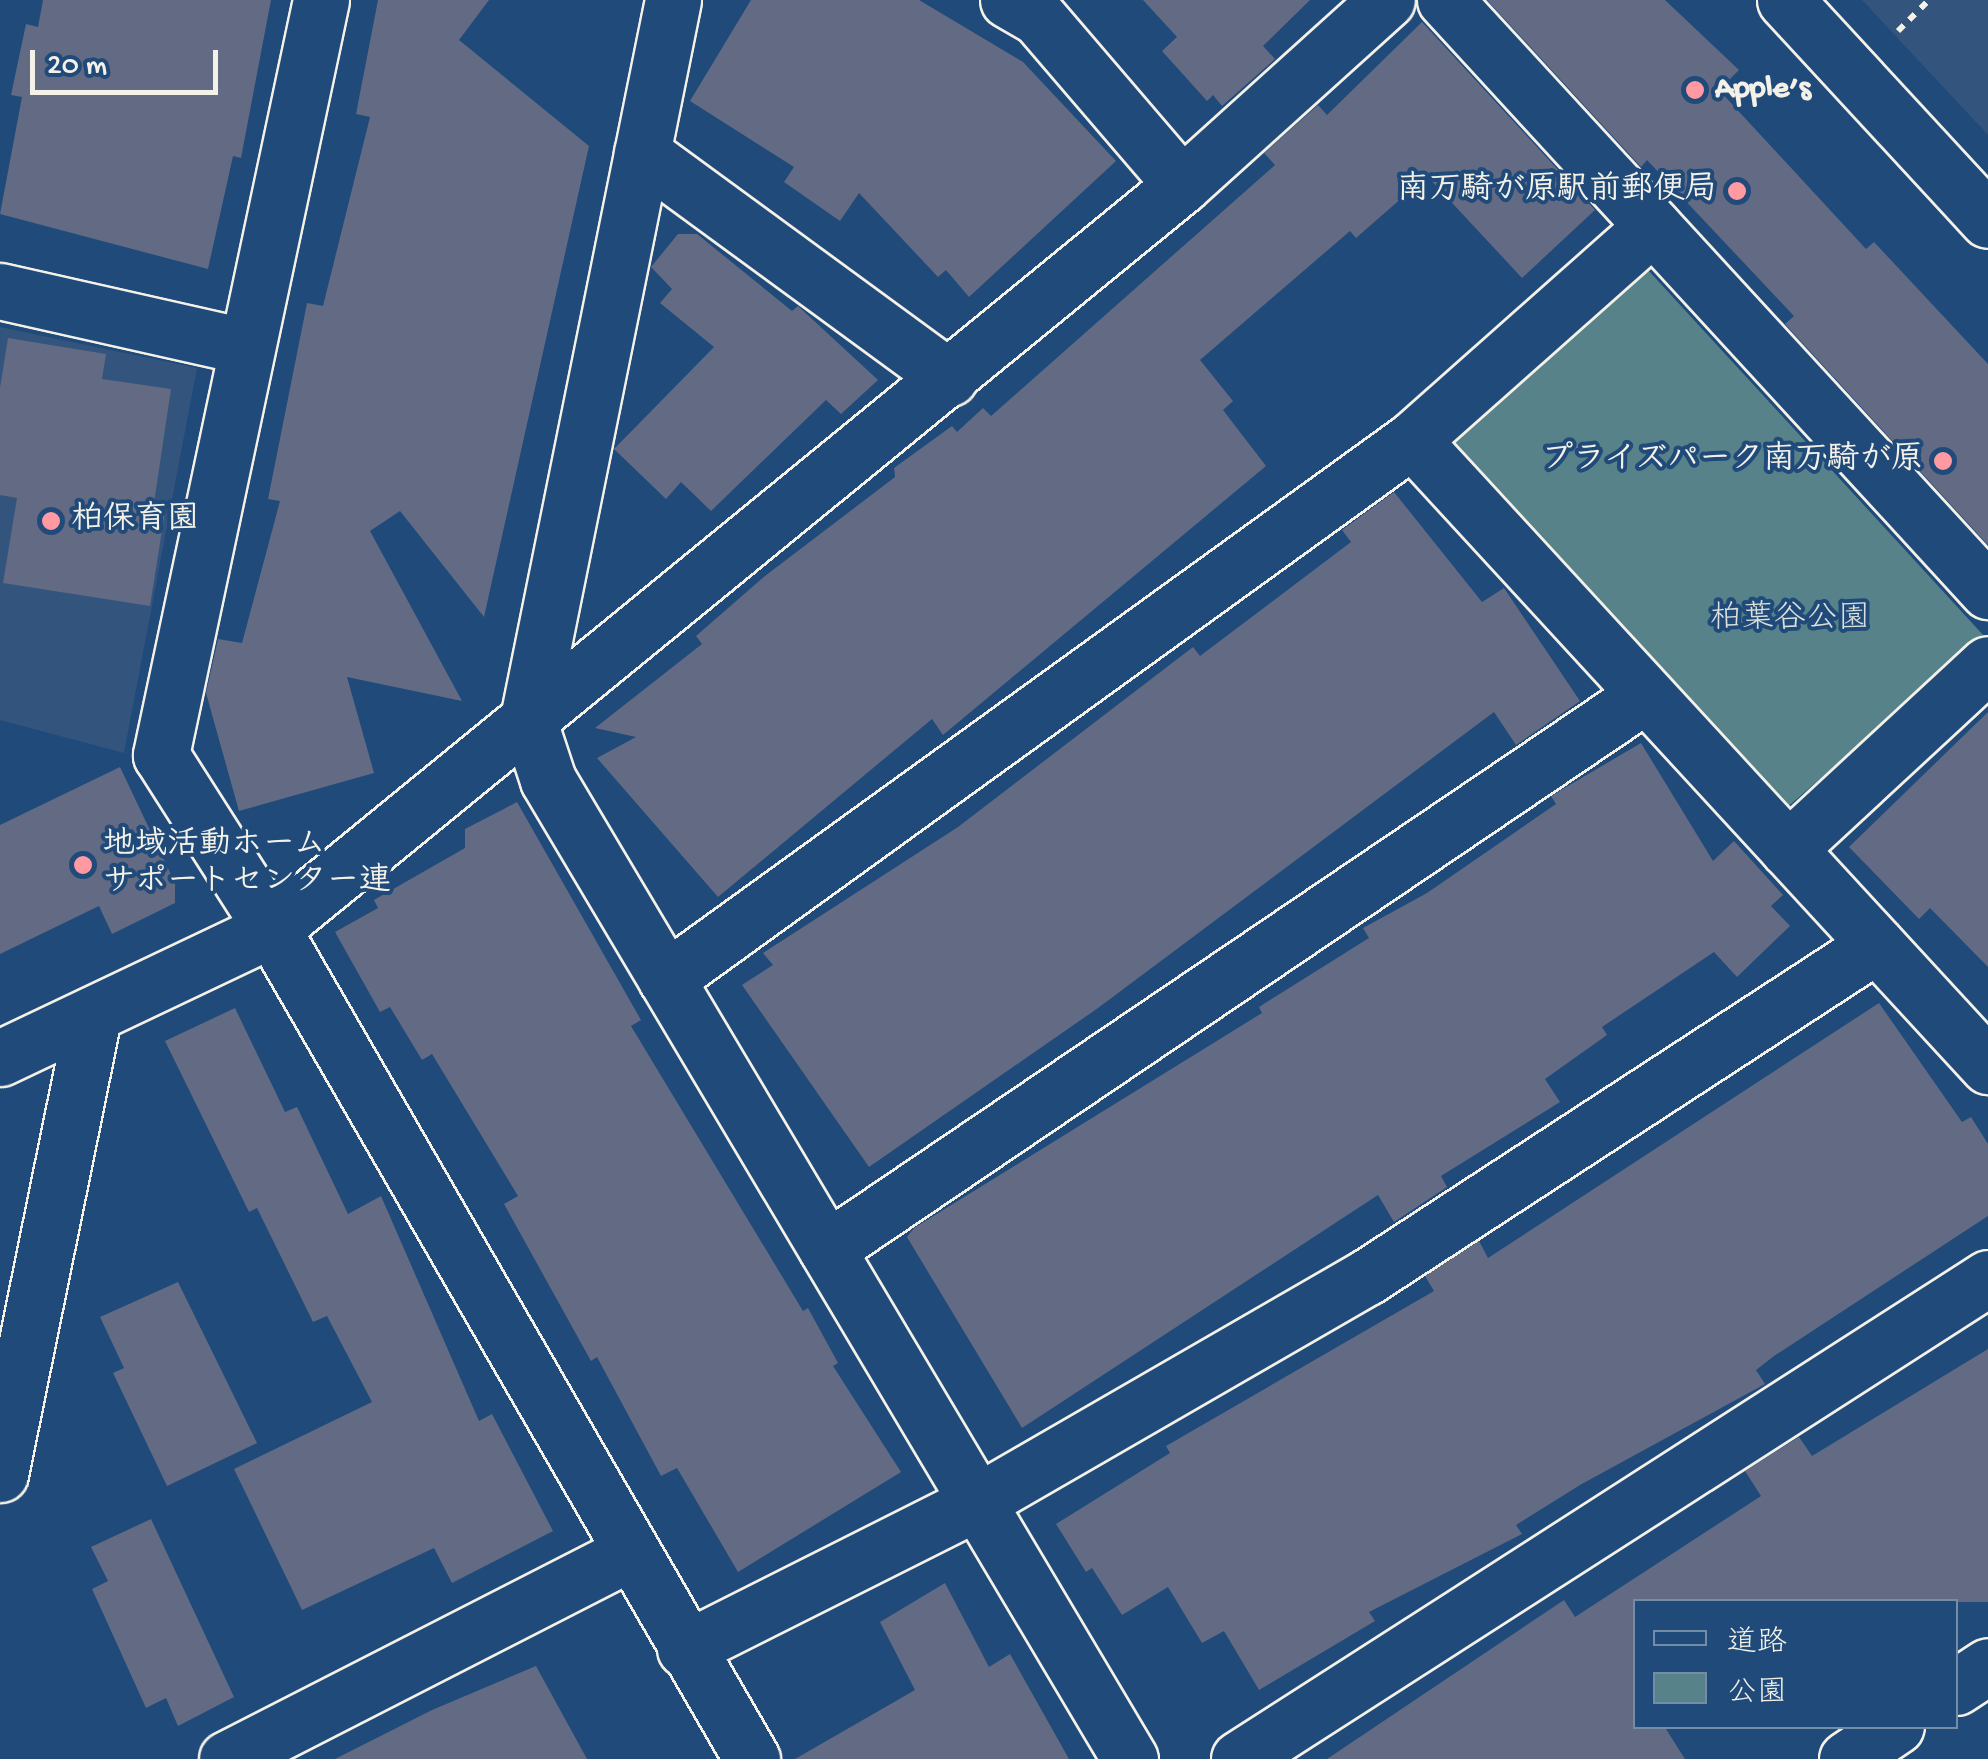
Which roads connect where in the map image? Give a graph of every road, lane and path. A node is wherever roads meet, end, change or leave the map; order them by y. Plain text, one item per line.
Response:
1 (320, 0) edge
2 (673, 0) edge
3 (1008, 0) edge
4 (1387, 0) edge
5 (1445, 0) edge
6 (1785, 0) edge
7 (1929, 0) edge
8 (1898, 32) dead end
9 (642, 153) junction
10 (1182, 185) junction
11 (1988, 220) edge
12 (1653, 226) junction
13 (0, 291) edge
14 (244, 346) junction
15 (950, 378) junction
16 (1412, 440) junction
17 (1988, 591) edge
18 (1988, 664) edge
19 (1645, 694) junction
20 (528, 718) junction
21 (1788, 848) junction
22 (272, 930) junction
23 (1876, 944) junction
24 (666, 978) junction
25 (93, 1017) junction
26 (0, 1058) edge
27 (1988, 1066) edge
28 (827, 1250) junction
29 (1988, 1278) edge
30 (0, 1474) edge
31 (977, 1502) junction
32 (630, 1553) junction
33 (685, 1649) junction
34 (1988, 1666) edge
35 (1958, 1687) edge
36 (1892, 1729) edge
37 (226, 1759) edge
38 (752, 1759) edge
39 (1130, 1759) edge
40 (1239, 1759) edge
41 (1847, 1759) edge

1 - 14 street
2 - 9 street
3 - 10 street
4 - 10 street
5 - 12 street
6 - 11 street
7 - 8 path
9 - 15 street
9 - 20 street
10 - 15 street
12 - 16 street
12 - 17 street
13 - 14 street
14 - 22 street
15 - 20 street
16 - 19 street
16 - 24 street
18 - 21 street
19 - 21 street
19 - 28 street
20 - 22 street
20 - 24 street
21 - 23 street
22 - 25 street
22 - 32 street
23 - 27 street
23 - 31 street
24 - 28 street
25 - 26 street
25 - 30 street
28 - 31 street
29 - 40 street
31 - 33 street
31 - 39 street
32 - 33 street
32 - 37 street
33 - 38 street
34 - 35 street
36 - 41 street

